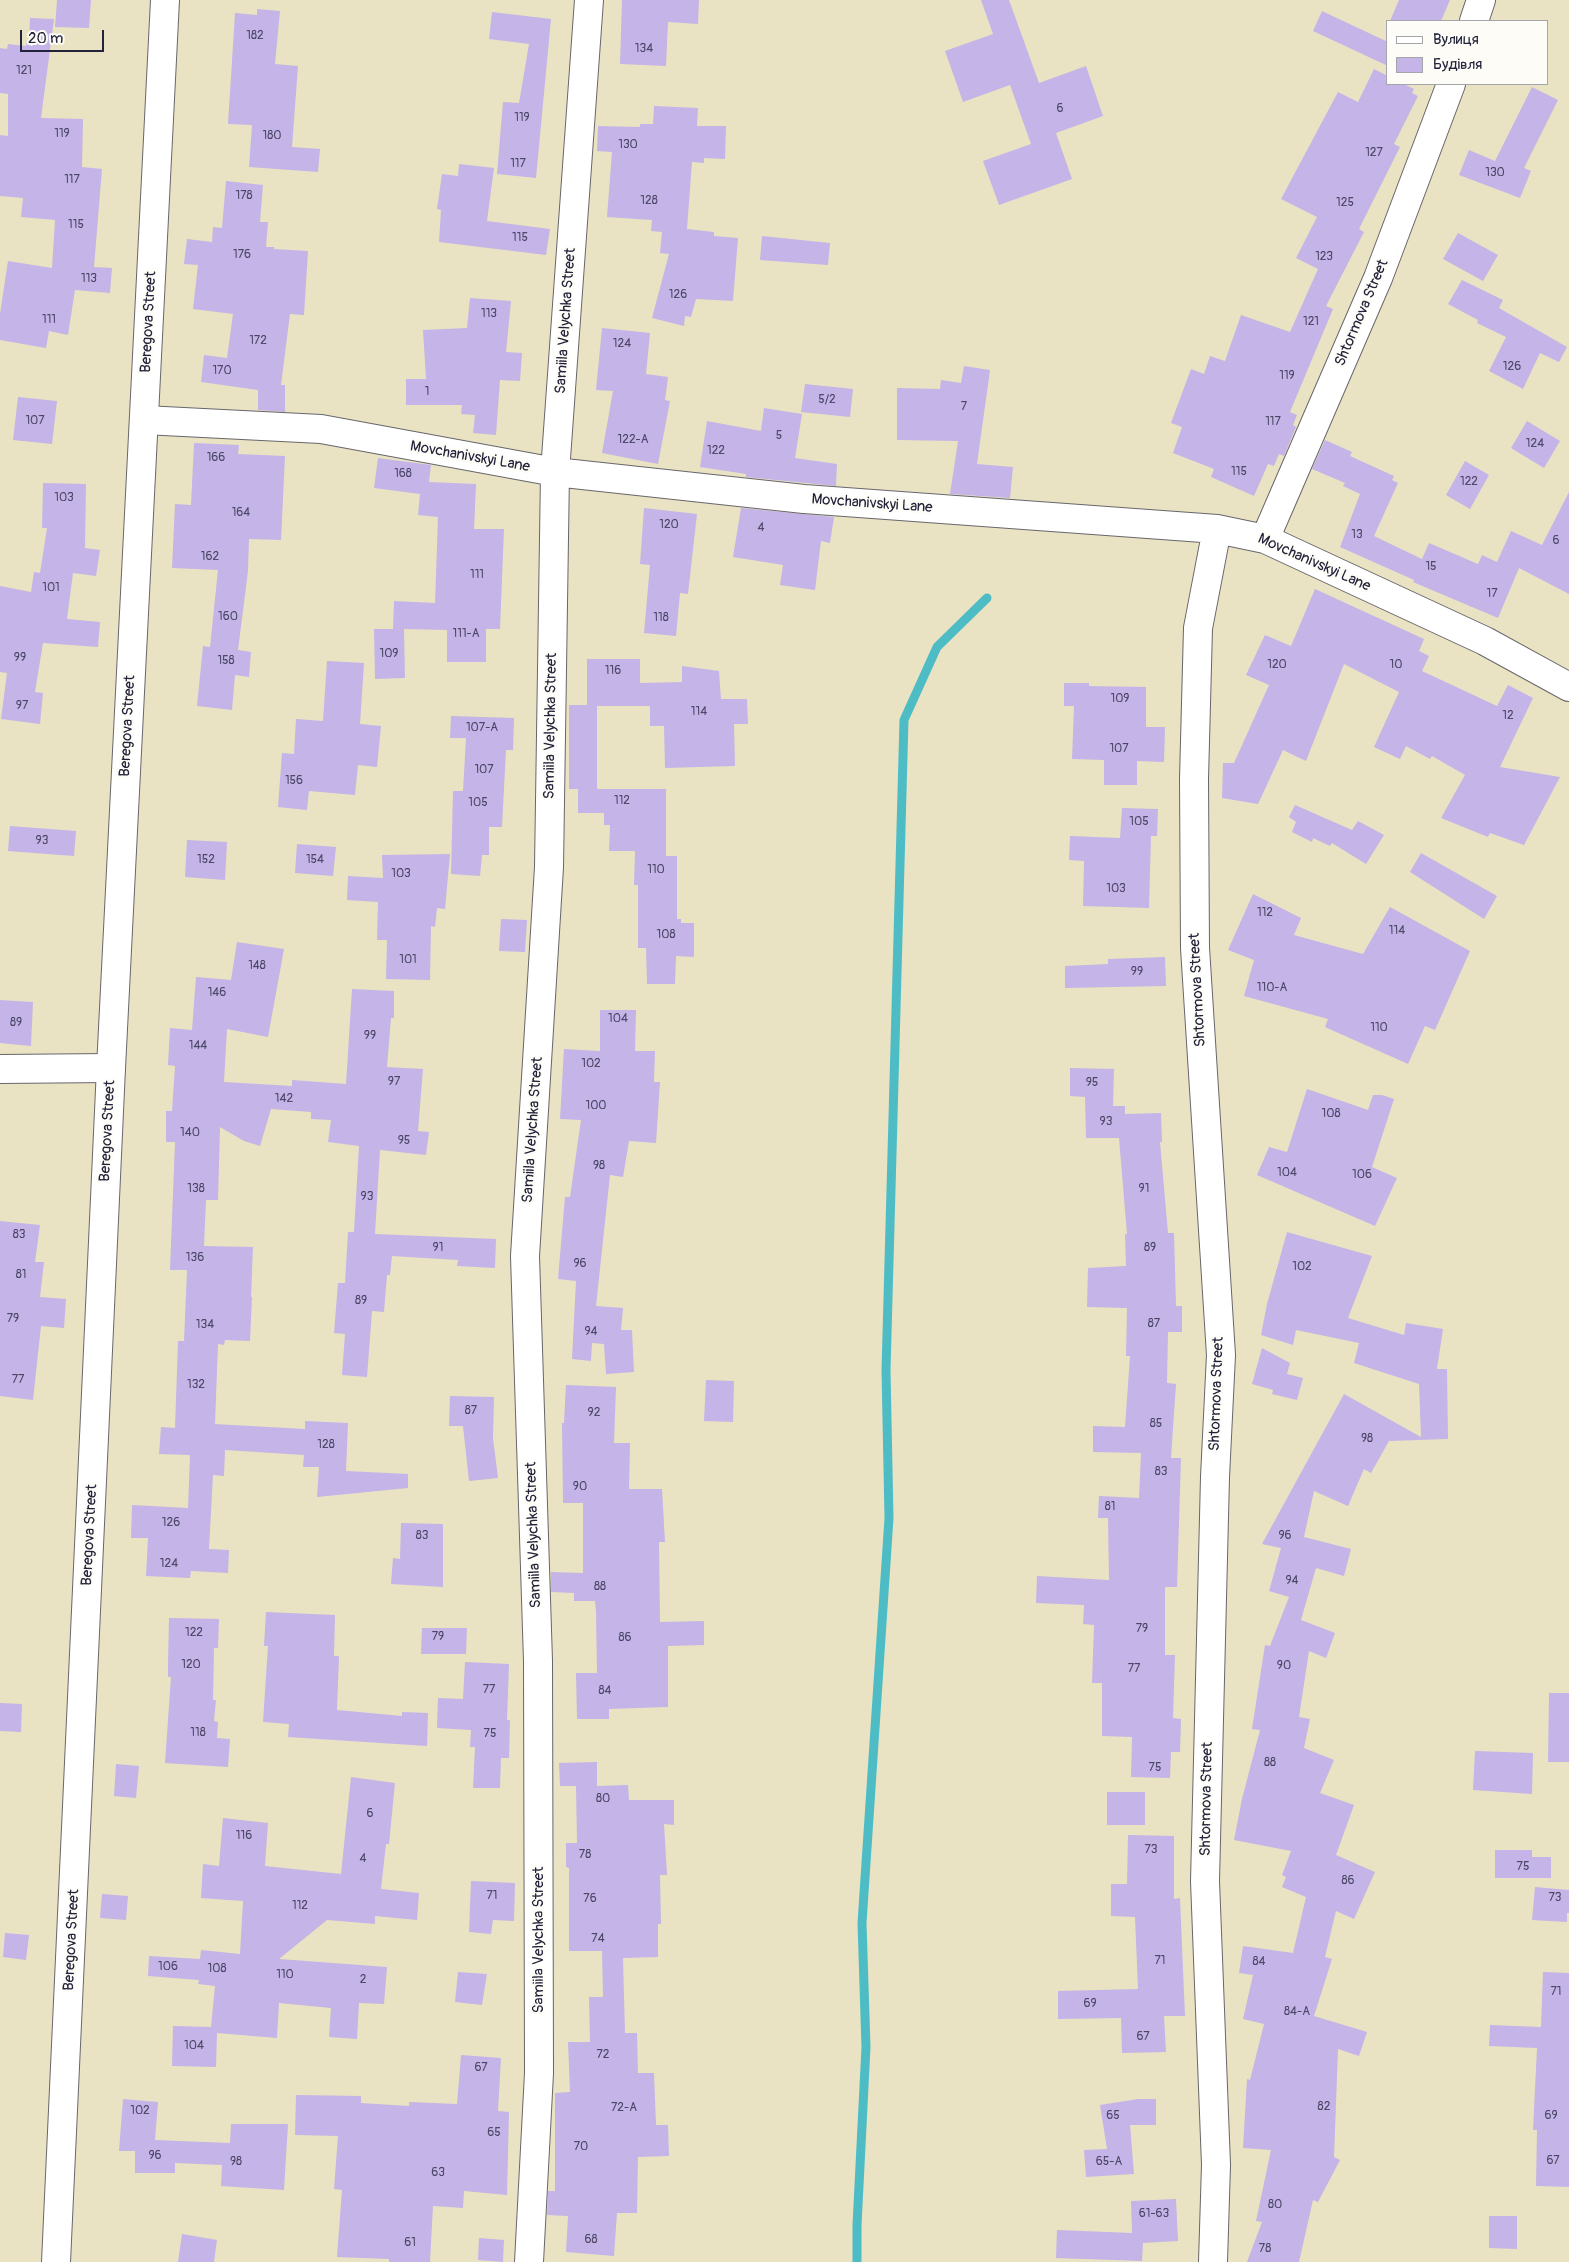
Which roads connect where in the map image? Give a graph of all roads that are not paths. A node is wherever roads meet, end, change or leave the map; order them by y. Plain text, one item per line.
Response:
1 (165, 0) edge
2 (589, 0) edge
3 (1481, 0) edge
4 (1474, 20) edge
5 (1451, 85) edge
6 (144, 420) junction
7 (555, 472) junction
8 (1217, 529) junction
9 (1265, 539) junction
10 (1569, 687) edge
11 (0, 1068) edge
12 (111, 1068) junction
13 (56, 2262) edge
14 (528, 2262) edge
15 (1213, 2262) edge

1 - 6 street, Beregova Street
2 - 7 street, Samiila Velychka Street
3 - 4 street
5 - 9 street, Shtormova Street
6 - 7 street, Movchanivskyi Lane
6 - 12 street, Beregova Street
7 - 8 street, Movchanivskyi Lane
7 - 14 street, Samiila Velychka Street
8 - 9 street, Movchanivskyi Lane
8 - 15 street, Shtormova Street
9 - 10 street, Movchanivskyi Lane
11 - 12 street
12 - 13 street, Beregova Street

